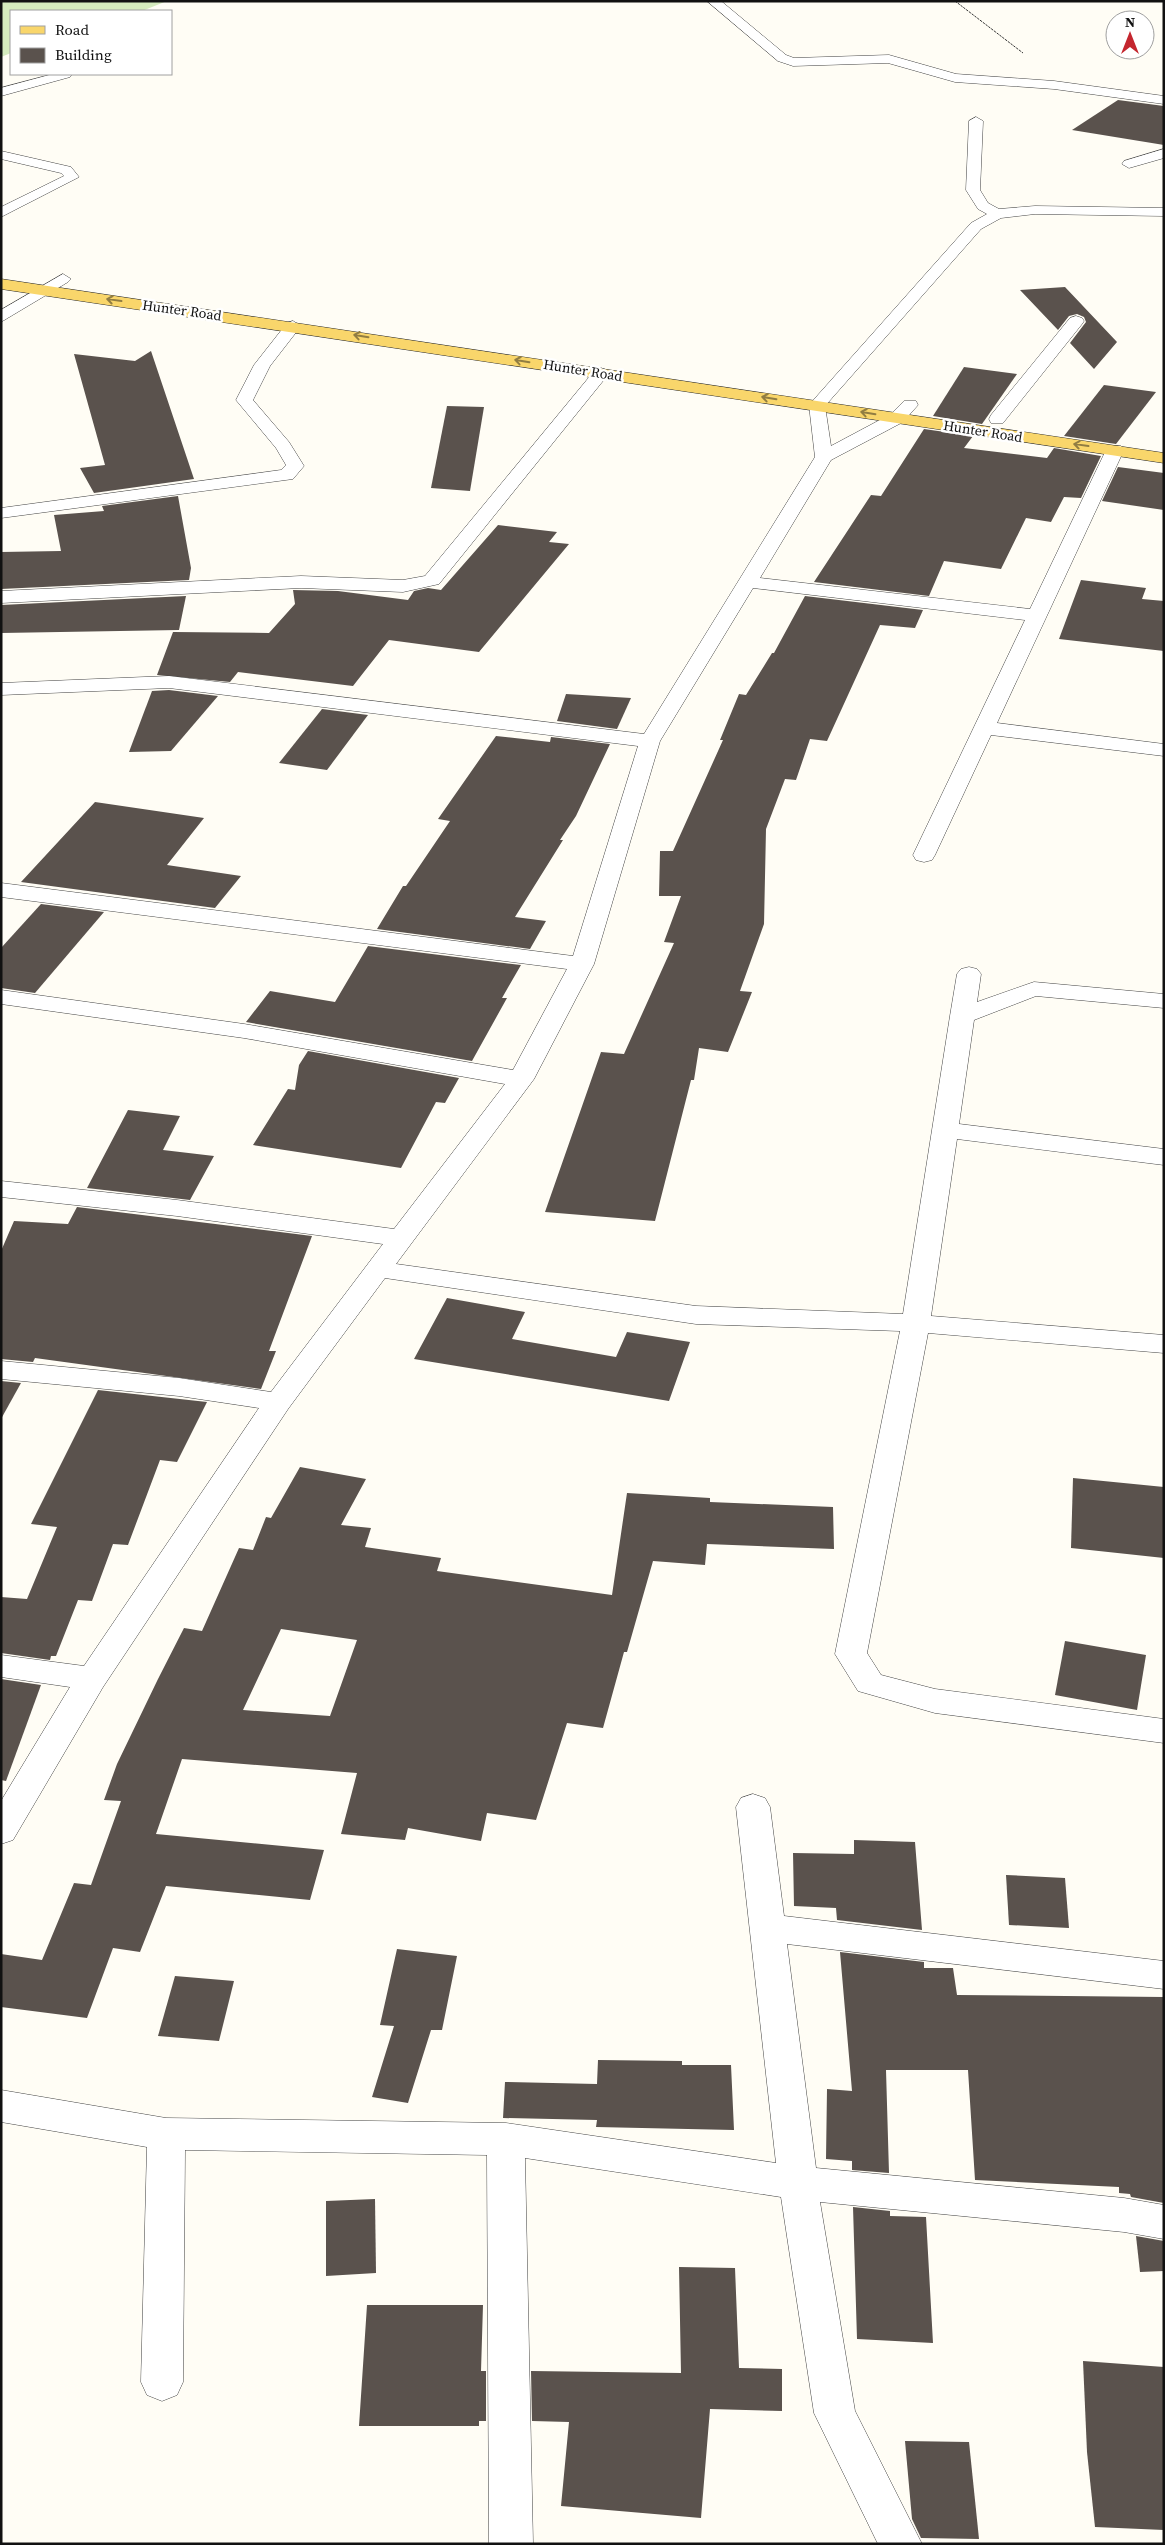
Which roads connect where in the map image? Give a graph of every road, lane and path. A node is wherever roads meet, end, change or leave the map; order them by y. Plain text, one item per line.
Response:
1 (713, 1) edge
2 (955, 1) edge
3 (62, 75) edge
4 (1039, 84) junction
5 (1, 92) edge
6 (1164, 100) edge
7 (976, 121) dead end
8 (1164, 153) edge
9 (1, 155) edge
10 (1129, 164) dead end
11 (1164, 212) edge
12 (1, 213) edge
13 (997, 214) junction
14 (1, 271) edge
15 (63, 279) junction
16 (1, 284) edge
17 (131, 287) dead end
18 (45, 290) junction
19 (1, 317) edge
20 (1076, 321) dead end
21 (293, 326) junction
22 (602, 362) junction
23 (722, 376) dead end
24 (828, 392) junction
25 (910, 405) junction
26 (818, 406) junction
27 (897, 418) junction
28 (997, 419) junction
29 (1164, 444) edge
30 (1116, 450) junction
31 (824, 456) junction
32 (1164, 458) edge
33 (1, 513) edge
34 (748, 582) junction
35 (1, 597) edge
36 (1037, 616) junction
37 (1, 689) edge
38 (985, 728) junction
39 (650, 741) junction
40 (1164, 750) edge
41 (924, 855) dead end
42 (1, 890) edge
43 (582, 964) junction
44 (969, 974) dead end
45 (1, 997) edge
46 (1164, 1001) edge
47 (962, 1016) junction
48 (521, 1079) junction
49 (945, 1130) junction
50 (1164, 1157) edge
51 (1, 1189) edge
52 (400, 1238) junction
53 (377, 1269) junction
54 (916, 1323) junction
55 (1164, 1344) edge
56 (1, 1370) edge
57 (278, 1402) junction
58 (1, 1666) edge
59 (92, 1679) junction
60 (1164, 1731) edge
61 (754, 1807) dead end
62 (1, 1830) edge
63 (768, 1928) junction
64 (1164, 1976) edge
65 (1, 2106) edge
66 (166, 2134) junction
67 (506, 2139) junction
68 (798, 2183) junction
69 (1164, 2222) edge
70 (162, 2382) dead end
71 (511, 2544) edge
72 (901, 2544) edge

1 - 4 street
2 - 4 path
3 - 5 street
4 - 6 street
7 - 13 street
8 - 10 street
9 - 12 street
11 - 13 street
13 - 24 street
14 - 15 main road, Hunter Road
15 - 17 main road, Hunter Road
15 - 18 street
16 - 18 main road, Hunter Road
18 - 19 street
21 -> 18 main road, Hunter Road
20 - 28 street
22 -> 21 main road, Hunter Road
21 - 33 street
26 -> 22 main road, Hunter Road
22 - 35 street
23 - 24 main road, Hunter Road
24 - 25 main road, Hunter Road
24 - 26 street
25 - 27 street
25 - 28 main road, Hunter Road
27 -> 26 main road, Hunter Road
26 - 31 street
30 -> 27 main road, Hunter Road
27 - 31 street
28 - 29 main road, Hunter Road
30 - 32 main road, Hunter Road
30 - 36 street
31 - 34 street
34 - 36 street
34 - 39 street
36 - 38 street
37 - 39 street
38 - 40 street
38 - 41 street
39 - 43 street
42 - 43 street
43 - 48 street
44 - 47 street
45 - 48 street
46 - 47 street
47 - 49 street
48 - 52 street
49 - 50 street
49 - 54 street
51 - 52 street
52 - 53 street
53 - 54 street
53 - 57 street
54 - 55 street
54 - 60 street
56 - 57 street
57 - 59 street
58 - 59 street
59 - 62 street
61 - 63 street
63 - 64 street
63 - 68 street
65 - 66 street
66 - 67 street
66 - 70 street
67 - 68 street
67 - 71 street
68 - 69 street
68 - 72 street

